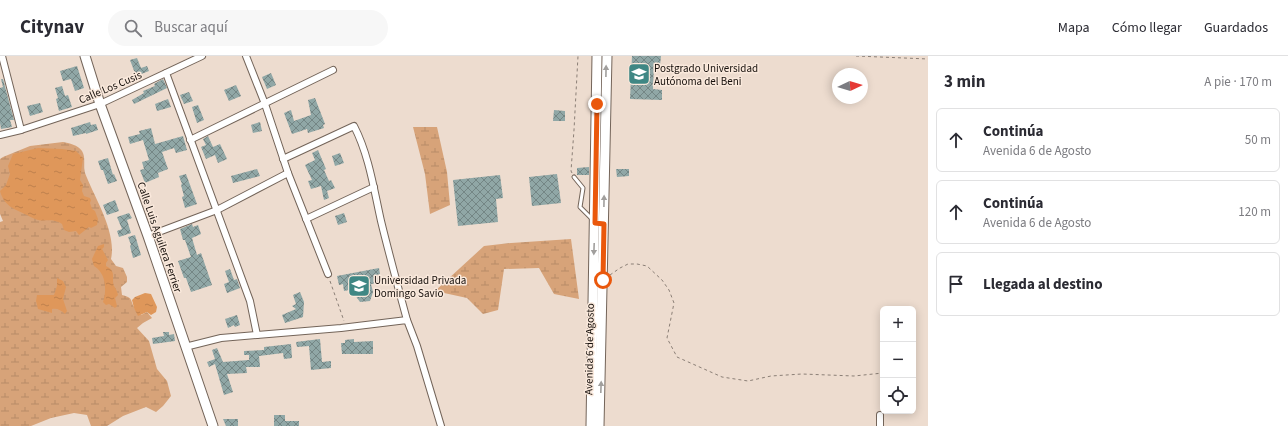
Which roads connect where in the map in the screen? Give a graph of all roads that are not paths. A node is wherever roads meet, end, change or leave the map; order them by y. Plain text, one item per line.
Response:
1 (2, 56) edge
2 (84, 56) edge
3 (202, 56) edge
4 (246, 56) edge
5 (597, 56) edge
6 (607, 56) edge
7 (333, 70) dead end
8 (166, 73) junction
9 (100, 104) junction
10 (265, 104) junction
11 (601, 105) junction
12 (21, 130) junction
13 (0, 135) edge
14 (190, 140) junction
15 (283, 159) junction
16 (288, 173) junction
17 (574, 177) road end
18 (374, 187) junction
19 (217, 210) junction
20 (306, 219) junction
21 (599, 223) junction
22 (148, 236) junction
23 (328, 274) road end
24 (407, 320) junction
25 (258, 335) junction
26 (185, 347) junction
27 (596, 371) junction
28 (880, 415) dead end
29 (213, 426) edge
30 (441, 426) edge
31 (591, 426) edge
32 (600, 426) edge
33 (880, 426) edge

1 - 12 street
2 - 9 street, Calle Luis Aguilera Ferrier
3 - 8 street, Calle Los Cusis
4 - 10 street
5 - 11 street, Avenida 6 de Agosto
11 -> 6 street, Avenida 6 de Agosto
7 - 10 street
8 - 9 street, Calle Los Cusis
8 - 14 street
9 - 12 street, Calle Los Cusis
9 - 22 street, Calle Luis Aguilera Ferrier
10 - 14 street
10 - 15 street
11 - 21 street, Avenida 6 de Agosto
12 - 13 street, Calle Los Cusis
14 - 19 street
15 - 16 street
15 - 18 street
16 - 19 street
16 - 20 street
17 - 21 lane
18 - 20 street
18 - 24 street
19 - 22 street
19 - 25 street
20 - 23 street
21 -> 27 street, Avenida 6 de Agosto
21 - 27 street, Avenida 6 de Agosto
22 - 26 street, Calle Luis Aguilera Ferrier
24 - 25 street
24 - 30 street
25 - 26 street
26 - 29 street, Calle Luis Aguilera Ferrier
27 - 31 street, Avenida 6 de Agosto
32 -> 27 street, Avenida 6 de Agosto
28 - 33 street

